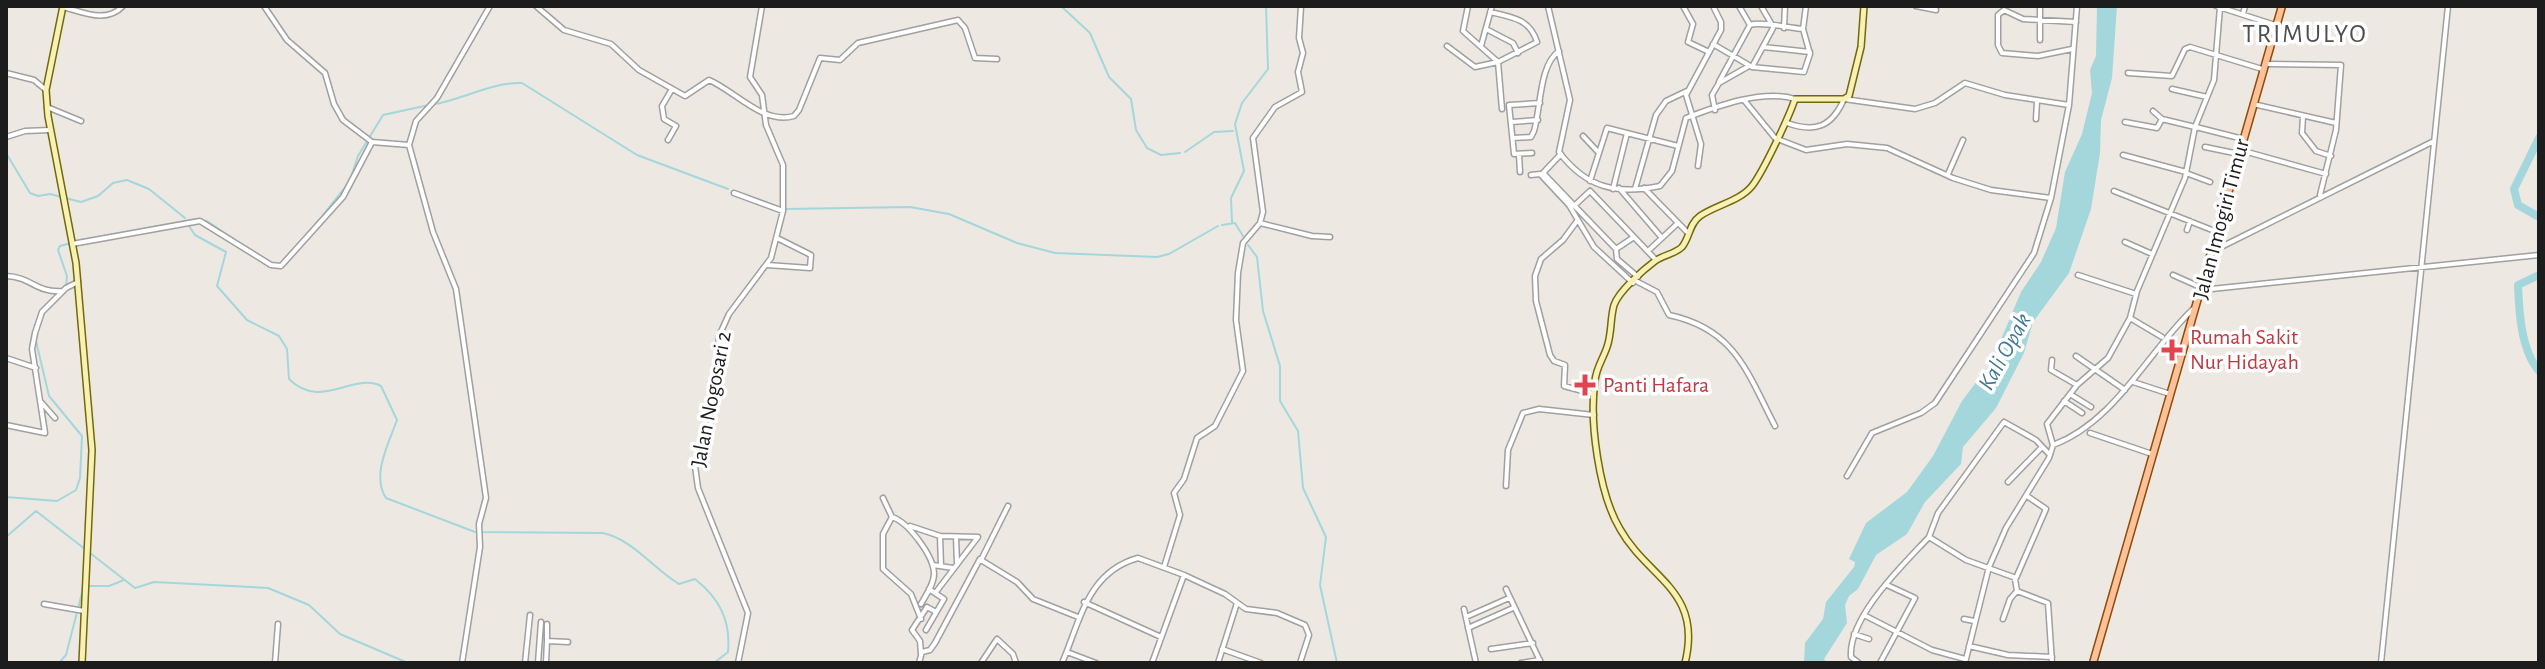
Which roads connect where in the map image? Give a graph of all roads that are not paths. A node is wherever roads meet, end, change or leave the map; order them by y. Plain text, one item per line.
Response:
1 (63, 6) edge
2 (123, 6) edge
3 (264, 6) edge
4 (490, 6) edge
5 (536, 6) edge
6 (762, 6) edge
7 (1301, 6) edge
8 (1468, 6) edge
9 (1548, 6) edge
10 (1683, 6) edge
11 (1713, 6) edge
12 (1739, 6) edge
13 (1761, 6) edge
14 (1785, 6) edge
15 (1806, 6) edge
16 (1864, 6) edge
17 (1916, 6) edge
18 (2040, 6) edge
19 (2077, 6) edge
20 (2216, 6) edge
21 (2245, 6) edge
22 (2282, 6) edge
23 (2448, 6) edge
24 (1491, 9) edge
25 (1936, 10) dead end
26 (2243, 14) junction
27 (2040, 20) junction
28 (2076, 22) junction
29 (1750, 25) junction
30 (2275, 25) junction
31 (1773, 28) junction
32 (1784, 28) junction
33 (1486, 29) junction
34 (1803, 29) junction
35 (2040, 40) dead end
36 (1713, 44) junction
37 (1447, 46) dead end
38 (1481, 46) junction
39 (1763, 47) junction
40 (2073, 48) junction
41 (1559, 51) junction
42 (1709, 52) junction
43 (1810, 52) junction
44 (1518, 53) junction
45 (2216, 55) junction
46 (1732, 56) junction
47 (997, 59) dead end
48 (1498, 62) junction
49 (1751, 66) junction
50 (2263, 66) junction
51 (6, 73) edge
52 (2128, 73) dead end
53 (1719, 82) junction
54 (672, 89) junction
55 (2172, 89) dead end
56 (46, 90) junction
57 (1688, 90) junction
58 (2207, 97) junction
59 (1795, 99) junction
60 (1844, 99) junction
61 (1744, 100) junction
62 (2037, 101) junction
63 (1541, 103) junction
64 (2252, 104) junction
65 (2069, 105) junction
66 (47, 107) junction
67 (1502, 109) dead end
68 (1715, 110) junction
69 (2153, 111) dead end
70 (764, 113) junction
71 (1692, 115) junction
72 (2303, 116) junction
73 (2036, 119) dead end
74 (2162, 119) junction
75 (1538, 120) junction
76 (81, 121) dead end
77 (1511, 122) junction
78 (2125, 122) dead end
79 (1787, 123) junction
80 (2336, 123) junction
81 (2196, 127) junction
82 (50, 130) junction
83 (1627, 132) junction
84 (1583, 136) dead end
85 (6, 137) edge
86 (1513, 138) junction
87 (1649, 138) junction
88 (1775, 138) junction
89 (2243, 139) junction
90 (668, 140) dead end
91 (1963, 140) dead end
92 (372, 142) junction
93 (2432, 142) junction
94 (409, 145) junction
95 (1678, 146) junction
96 (2205, 147) dead end
97 (2239, 152) junction
98 (1519, 153) junction
99 (1532, 153) dead end
100 (1560, 153) junction
101 (1599, 153) junction
102 (2123, 155) dead end
103 (2331, 156) junction
104 (1698, 166) dead end
105 (1520, 172) dead end
106 (2186, 172) junction
107 (1948, 174) junction
108 (2326, 174) junction
109 (1531, 175) dead end
110 (2210, 182) dead end
111 (1592, 184) junction
112 (1644, 188) junction
113 (1616, 189) junction
114 (1635, 189) junction
115 (1590, 191) junction
116 (2114, 191) dead end
117 (734, 193) dead end
118 (2320, 196) junction
119 (2051, 198) junction
120 (1574, 206) junction
121 (783, 211) junction
122 (2172, 214) junction
123 (1577, 221) junction
124 (2190, 221) junction
125 (1260, 223) junction
126 (1678, 223) junction
127 (2187, 230) dead end
128 (2217, 232) junction
129 (1688, 233) junction
130 (1330, 237) dead end
131 (1634, 237) junction
132 (1662, 238) junction
133 (778, 239) junction
134 (2125, 242) dead end
135 (72, 244) junction
136 (1616, 249) junction
137 (1647, 252) junction
138 (2212, 252) junction
139 (2152, 254) junction
140 (2539, 255) edge
141 (1656, 260) junction
142 (767, 265) junction
143 (2419, 268) junction
144 (2078, 275) dead end
145 (2173, 275) dead end
146 (6, 276) edge
147 (1636, 280) junction
148 (78, 282) junction
149 (2199, 287) junction
150 (63, 291) junction
151 (2136, 294) junction
152 (2198, 305) junction
153 (2130, 318) junction
154 (2162, 337) dead end
155 (2076, 356) dead end
156 (6, 358) edge
157 (2052, 360) dead end
158 (36, 368) junction
159 (2098, 369) junction
160 (2133, 382) junction
161 (2077, 385) junction
162 (2123, 388) junction
163 (1594, 394) junction
164 (2070, 394) junction
165 (2172, 394) junction
166 (39, 401) junction
167 (2063, 401) junction
168 (2091, 407) dead end
169 (2082, 413) dead end
170 (1594, 415) junction
171 (55, 418) dead end
172 (6, 425) edge
173 (1775, 426) dead end
174 (2090, 433) dead end
175 (2053, 445) junction
176 (2042, 448) junction
177 (2050, 455) junction
178 (2154, 455) junction
179 (1847, 476) dead end
180 (2008, 482) dead end
181 (1506, 486) dead end
182 (2027, 496) junction
183 (883, 498) dead end
184 (1008, 506) dead end
185 (892, 517) junction
186 (910, 526) junction
187 (940, 536) junction
188 (956, 537) junction
189 (1929, 537) junction
190 (980, 559) junction
191 (957, 562) junction
192 (933, 565) junction
193 (941, 566) junction
194 (1164, 567) junction
195 (1989, 567) junction
196 (1184, 575) junction
197 (2015, 579) junction
198 (1887, 585) junction
199 (929, 589) junction
200 (1506, 589) dead end
201 (2017, 591) junction
202 (936, 592) junction
203 (1509, 598) junction
204 (915, 601) junction
205 (1084, 602) junction
206 (1237, 603) junction
207 (44, 604) dead end
208 (924, 606) junction
209 (1513, 608) junction
210 (1464, 609) dead end
211 (87, 612) junction
212 (936, 612) junction
213 (530, 615) dead end
214 (1864, 615) junction
215 (1078, 617) junction
216 (1466, 617) junction
217 (1964, 619) dead end
218 (2003, 619) dead end
219 (1974, 621) junction
220 (541, 622) dead end
221 (920, 622) junction
222 (278, 624) dead end
223 (547, 624) dead end
224 (1468, 628) junction
225 (926, 630) junction
226 (1894, 632) junction
227 (1854, 634) junction
228 (1161, 637) junction
229 (1869, 639) dead end
230 (547, 641) junction
231 (920, 641) junction
232 (568, 642) dead end
233 (1533, 643) junction
234 (1969, 646) junction
235 (1222, 649) junction
236 (1491, 649) dead end
237 (1067, 652) junction
238 (921, 654) junction
239 (2033, 660) edge
240 (2052, 660) edge
241 (1540, 661) edge
242 (1965, 661) edge
243 (82, 663) edge
244 (275, 663) edge
245 (462, 663) edge
246 (525, 663) edge
247 (538, 663) edge
248 (546, 663) edge
249 (738, 663) edge
250 (919, 663) edge
251 (981, 663) edge
252 (1016, 663) edge
253 (1062, 663) edge
254 (1096, 663) edge
255 (1152, 663) edge
256 (1218, 663) edge
257 (1261, 663) edge
258 (1300, 663) edge
259 (1476, 663) edge
260 (1521, 663) edge
261 (1685, 663) edge
262 (1859, 663) edge
263 (1880, 663) edge
264 (2093, 663) edge
265 (2381, 663) edge

1 - 2 street
1 - 56 street
3 - 92 street
4 - 94 street
5 - 54 street
6 - 70 street, Jalan Nogosari 2
7 - 125 street
8 - 38 street
9 - 41 street
10 - 42 street
11 - 36 street
12 - 29 street
13 - 31 street
14 - 32 street
15 - 34 street
16 - 60 street
17 - 25 street
18 - 27 street
19 - 28 street
20 - 26 street
20 - 45 street
21 - 26 street
22 - 30 main road, Jalan Imogiri Timur
23 - 93 street
24 - 33 street
24 - 44 street
26 - 30 street
27 - 28 street
27 - 35 street
27 - 40 street
28 - 40 street
29 - 31 street
29 - 46 street
30 - 50 main road, Jalan Imogiri Timur
31 - 32 street
31 - 39 street
32 - 34 street
33 - 38 street
33 - 44 street
34 - 43 street
36 - 42 street
36 - 46 street
37 - 48 street
38 - 48 street
39 - 43 street
39 - 49 street
40 - 65 street
41 - 63 street
41 - 100 street
42 - 57 street
43 - 49 street
44 - 48 street
45 - 50 street
45 - 52 street
45 - 58 street
46 - 49 street
46 - 53 street
47 - 70 street
48 - 67 street
49 - 53 street
50 - 64 main road, Jalan Imogiri Timur
50 - 80 street
51 - 56 street
53 - 68 street
54 - 70 street
54 - 90 street
55 - 58 street
56 - 66 street
57 - 71 street
57 - 87 street
58 - 81 street
59 - 60 street
59 - 61 street
59 - 79 street
60 - 62 street
60 - 79 street
61 - 68 street
61 - 88 street
62 - 65 street
62 - 73 street
63 - 75 street
63 - 77 street
64 - 72 street
64 - 89 main road, Jalan Imogiri Timur
65 - 119 street
66 - 76 street
66 - 82 street
68 - 71 street
69 - 74 street
70 - 121 street, Jalan Nogosari 2
71 - 95 street
71 - 104 street
72 - 80 street
72 - 103 street
74 - 78 street
74 - 81 street
75 - 77 street
75 - 86 street
77 - 86 street
79 - 88 street
80 - 103 street
81 - 89 street
81 - 106 street
82 - 85 street
82 - 135 street
83 - 87 street
83 - 101 street
83 - 113 street
84 - 101 street
86 - 98 street
87 - 95 street
87 - 114 street
88 - 107 street
88 - 129 street
89 - 97 main road, Jalan Imogiri Timur
91 - 107 street
92 - 94 street
92 - 135 street
93 - 118 street
93 - 143 street
94 - 245 street
95 - 112 street
96 - 97 street
97 - 108 street
97 - 128 main road, Jalan Imogiri Timur
98 - 99 street
98 - 105 street
100 - 111 street
100 - 120 street
101 - 111 street
102 - 106 street
103 - 108 street
106 - 110 street
106 - 122 street
107 - 119 street
108 - 118 street
109 - 123 street
111 - 113 street
111 - 115 street
112 - 114 street
112 - 126 street
113 - 114 street
113 - 132 street
115 - 120 street
115 - 131 street
116 - 122 street
117 - 121 street
118 - 138 street
119 - 179 street
120 - 136 street
121 - 133 street, Jalan Nogosari 2
122 - 124 street
122 - 139 street
123 - 147 street
123 - 163 street
124 - 127 street
124 - 128 street
125 - 130 street
125 - 194 street
126 - 129 street
126 - 132 street
128 - 138 main road, Jalan Imogiri Timur
129 - 141 street
131 - 136 street
131 - 137 street
132 - 137 street
133 - 142 street, Jalan Nogosari 2
133 - 142 street
134 - 139 street
135 - 148 street
136 - 147 street
137 - 141 street
138 - 149 main road, Jalan Imogiri Timur
139 - 151 street
140 - 143 street
141 - 147 street
142 - 249 street, Jalan Nogosari 2
143 - 149 street
143 - 265 street
144 - 151 street
145 - 149 street
146 - 150 street
147 - 163 street
147 - 173 street
148 - 150 street
148 - 211 street
149 - 152 main road, Jalan Imogiri Timur
150 - 158 street
151 - 153 street
152 - 160 street
152 - 165 main road, Jalan Imogiri Timur
153 - 154 street
153 - 159 street
155 - 159 street
156 - 158 street
157 - 161 street
158 - 166 street
159 - 161 street
159 - 162 street
160 - 162 street
160 - 165 street
161 - 164 street
162 - 175 street
163 - 170 street
164 - 167 street
164 - 168 street
165 - 178 main road, Jalan Imogiri Timur
166 - 171 street
166 - 172 street
167 - 169 street
167 - 175 street
170 - 181 street
170 - 261 street
174 - 178 street
175 - 177 street
176 - 177 street
176 - 180 street
176 - 189 street
177 - 182 street
178 - 264 main road, Jalan Imogiri Timur
182 - 195 street
182 - 197 street
183 - 185 street
184 - 190 street
185 - 186 street
185 - 204 street
186 - 187 street
186 - 192 street
187 - 188 street
187 - 193 street
188 - 191 street
188 - 191 street
189 - 195 street
189 - 198 street
190 - 215 street
190 - 238 street
191 - 193 street
191 - 202 street
192 - 193 street
192 - 199 street
194 - 196 street
194 - 205 street
195 - 197 street
195 - 219 street
196 - 206 street
196 - 228 street
197 - 201 street
198 - 214 street
198 - 226 street
199 - 202 street
199 - 208 street
200 - 203 street
201 - 218 street
201 - 240 street
202 - 212 street
203 - 209 street
203 - 216 street
204 - 208 street
204 - 221 street
205 - 215 street
205 - 228 street
206 - 235 street
206 - 258 street
207 - 211 street
208 - 212 street
208 - 221 street
209 - 224 street
209 - 233 street
210 - 216 street
211 - 243 street
212 - 225 street
213 - 246 street
214 - 226 street
214 - 227 street
215 - 237 street
216 - 224 street
217 - 219 street
219 - 234 street
220 - 247 street
221 - 225 street
221 - 231 street
222 - 244 street
223 - 230 street
224 - 259 street
225 - 231 street
226 - 242 street
226 - 263 street
227 - 229 street
227 - 262 street
228 - 255 street
230 - 232 street
230 - 248 street
231 - 238 street
233 - 236 street
233 - 241 street
234 - 239 street
234 - 242 street
235 - 256 street
235 - 257 street
237 - 253 street
237 - 254 street
238 - 250 street
239 - 240 street
241 - 260 street
251 - 252 street

